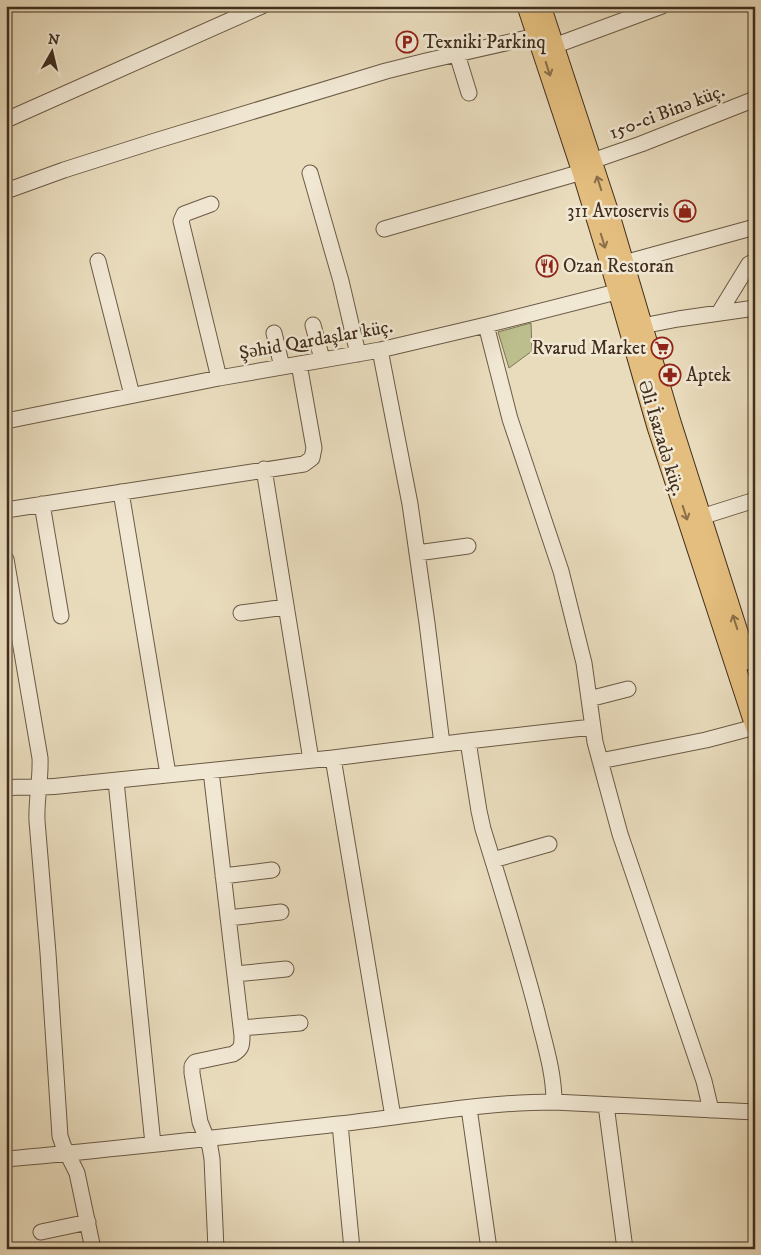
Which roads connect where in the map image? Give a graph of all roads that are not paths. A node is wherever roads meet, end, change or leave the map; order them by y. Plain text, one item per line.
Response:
1 (262, 6) edge
2 (527, 6) edge
3 (542, 6) edge
4 (662, 6) edge
5 (536, 36) junction
6 (554, 46) junction
7 (457, 54) junction
8 (468, 93) dead end
9 (755, 99) edge
10 (6, 120) edge
11 (587, 166) junction
12 (310, 173) dead end
13 (6, 191) edge
14 (211, 204) dead end
15 (755, 227) edge
16 (384, 228) dead end
17 (98, 261) dead end
18 (755, 261) edge
19 (618, 265) junction
20 (625, 290) junction
21 (755, 308) edge
22 (719, 313) junction
23 (313, 325) dead end
24 (486, 325) junction
25 (642, 326) junction
26 (274, 333) dead end
27 (380, 350) junction
28 (358, 354) junction
29 (322, 359) junction
30 (299, 364) junction
31 (282, 367) junction
32 (219, 378) junction
33 (132, 395) junction
34 (6, 421) edge
35 (264, 469) junction
36 (121, 492) junction
37 (755, 500) edge
38 (42, 504) junction
39 (6, 510) edge
40 (701, 517) junction
41 (468, 546) dead end
42 (417, 554) junction
43 (6, 559) edge
44 (286, 607) junction
45 (241, 613) dead end
46 (61, 616) dead end
47 (755, 685) edge
48 (628, 689) dead end
49 (589, 699) junction
50 (755, 726) edge
51 (592, 727) junction
52 (468, 741) junction
53 (442, 744) junction
54 (333, 758) junction
55 (311, 760) junction
56 (600, 761) junction
57 (211, 771) junction
58 (168, 774) junction
59 (116, 781) junction
60 (6, 788) edge
61 (39, 788) junction
62 (549, 844) dead end
63 (493, 860) junction
64 (272, 870) dead end
65 (223, 876) junction
66 (281, 912) dead end
67 (228, 918) junction
68 (286, 969) dead end
69 (235, 974) junction
70 (300, 1023) dead end
71 (241, 1028) junction
72 (554, 1102) junction
73 (606, 1105) junction
74 (469, 1108) junction
75 (710, 1110) junction
76 (755, 1112) edge
77 (393, 1117) junction
78 (340, 1124) junction
79 (206, 1138) junction
80 (153, 1144) junction
81 (66, 1153) junction
82 (6, 1159) edge
83 (88, 1222) junction
84 (41, 1232) dead end
85 (94, 1249) edge
86 (216, 1249) edge
87 (352, 1249) edge
88 (489, 1249) edge
89 (625, 1249) edge

1 - 10 street
2 - 5 main road, Əli İsazadə küç.
3 - 6 main road, Əli İsazadə küç.
4 - 6 street
5 - 7 street
5 -> 11 main road, Əli İsazadə küç.
6 - 11 main road, Əli İsazadə küç.
7 - 8 street
7 - 13 street
9 - 11 street, 150-ci Binə küç.
11 - 16 street, 150-ci Binə küç.
11 - 19 main road, Əli İsazadə küç.
12 - 28 street
14 - 32 street
15 - 19 street
17 - 33 street
18 - 22 street
19 - 20 main road, Əli İsazadə küç.
20 - 24 street, Şəhid Qardaşlar küç.
20 - 25 main road, Əli İsazadə küç.
20 -> 50 main road, Əli İsazadə küç.
21 - 22 street
22 - 25 street
23 - 29 street
24 - 27 street, Şəhid Qardaşlar küç.
24 - 49 street
25 - 40 main road, Əli İsazadə küç.
26 - 31 street
27 - 28 street, Şəhid Qardaşlar küç.
27 - 42 street
28 - 29 street, Şəhid Qardaşlar küç.
29 - 30 street, Şəhid Qardaşlar küç.
30 - 31 street, Şəhid Qardaşlar küç.
30 - 35 street
31 - 32 street, Şəhid Qardaşlar küç.
32 - 33 street, Şəhid Qardaşlar küç.
33 - 34 street, Şəhid Qardaşlar küç.
35 - 36 street
35 - 44 street
36 - 38 street
36 - 58 street
37 - 40 street
38 - 39 street
38 - 46 street
47 -> 40 main road, Əli İsazadə küç.
41 - 42 street
42 - 53 street
43 - 61 street
44 - 45 street
44 - 55 street
48 - 49 street
49 - 51 street
50 - 56 street
51 - 52 street
51 - 56 street
52 - 53 street
52 - 63 street
53 - 54 street
54 - 55 street
54 - 77 street
55 - 57 street
56 - 75 street
57 - 58 street
57 - 65 street
58 - 59 street
59 - 61 street
59 - 80 street
60 - 61 street
61 - 81 street
62 - 63 street
63 - 72 street
64 - 65 street
65 - 67 street
66 - 67 street
67 - 69 street
68 - 69 street
69 - 71 street
70 - 71 street
71 - 79 street
72 - 73 street
72 - 74 street
73 - 75 street
73 - 89 street
74 - 77 street
74 - 88 street
75 - 76 street
77 - 78 street
78 - 79 street
78 - 87 street
79 - 80 street
79 - 86 street
80 - 81 street
81 - 82 street
81 - 83 street
83 - 84 street
83 - 85 street

